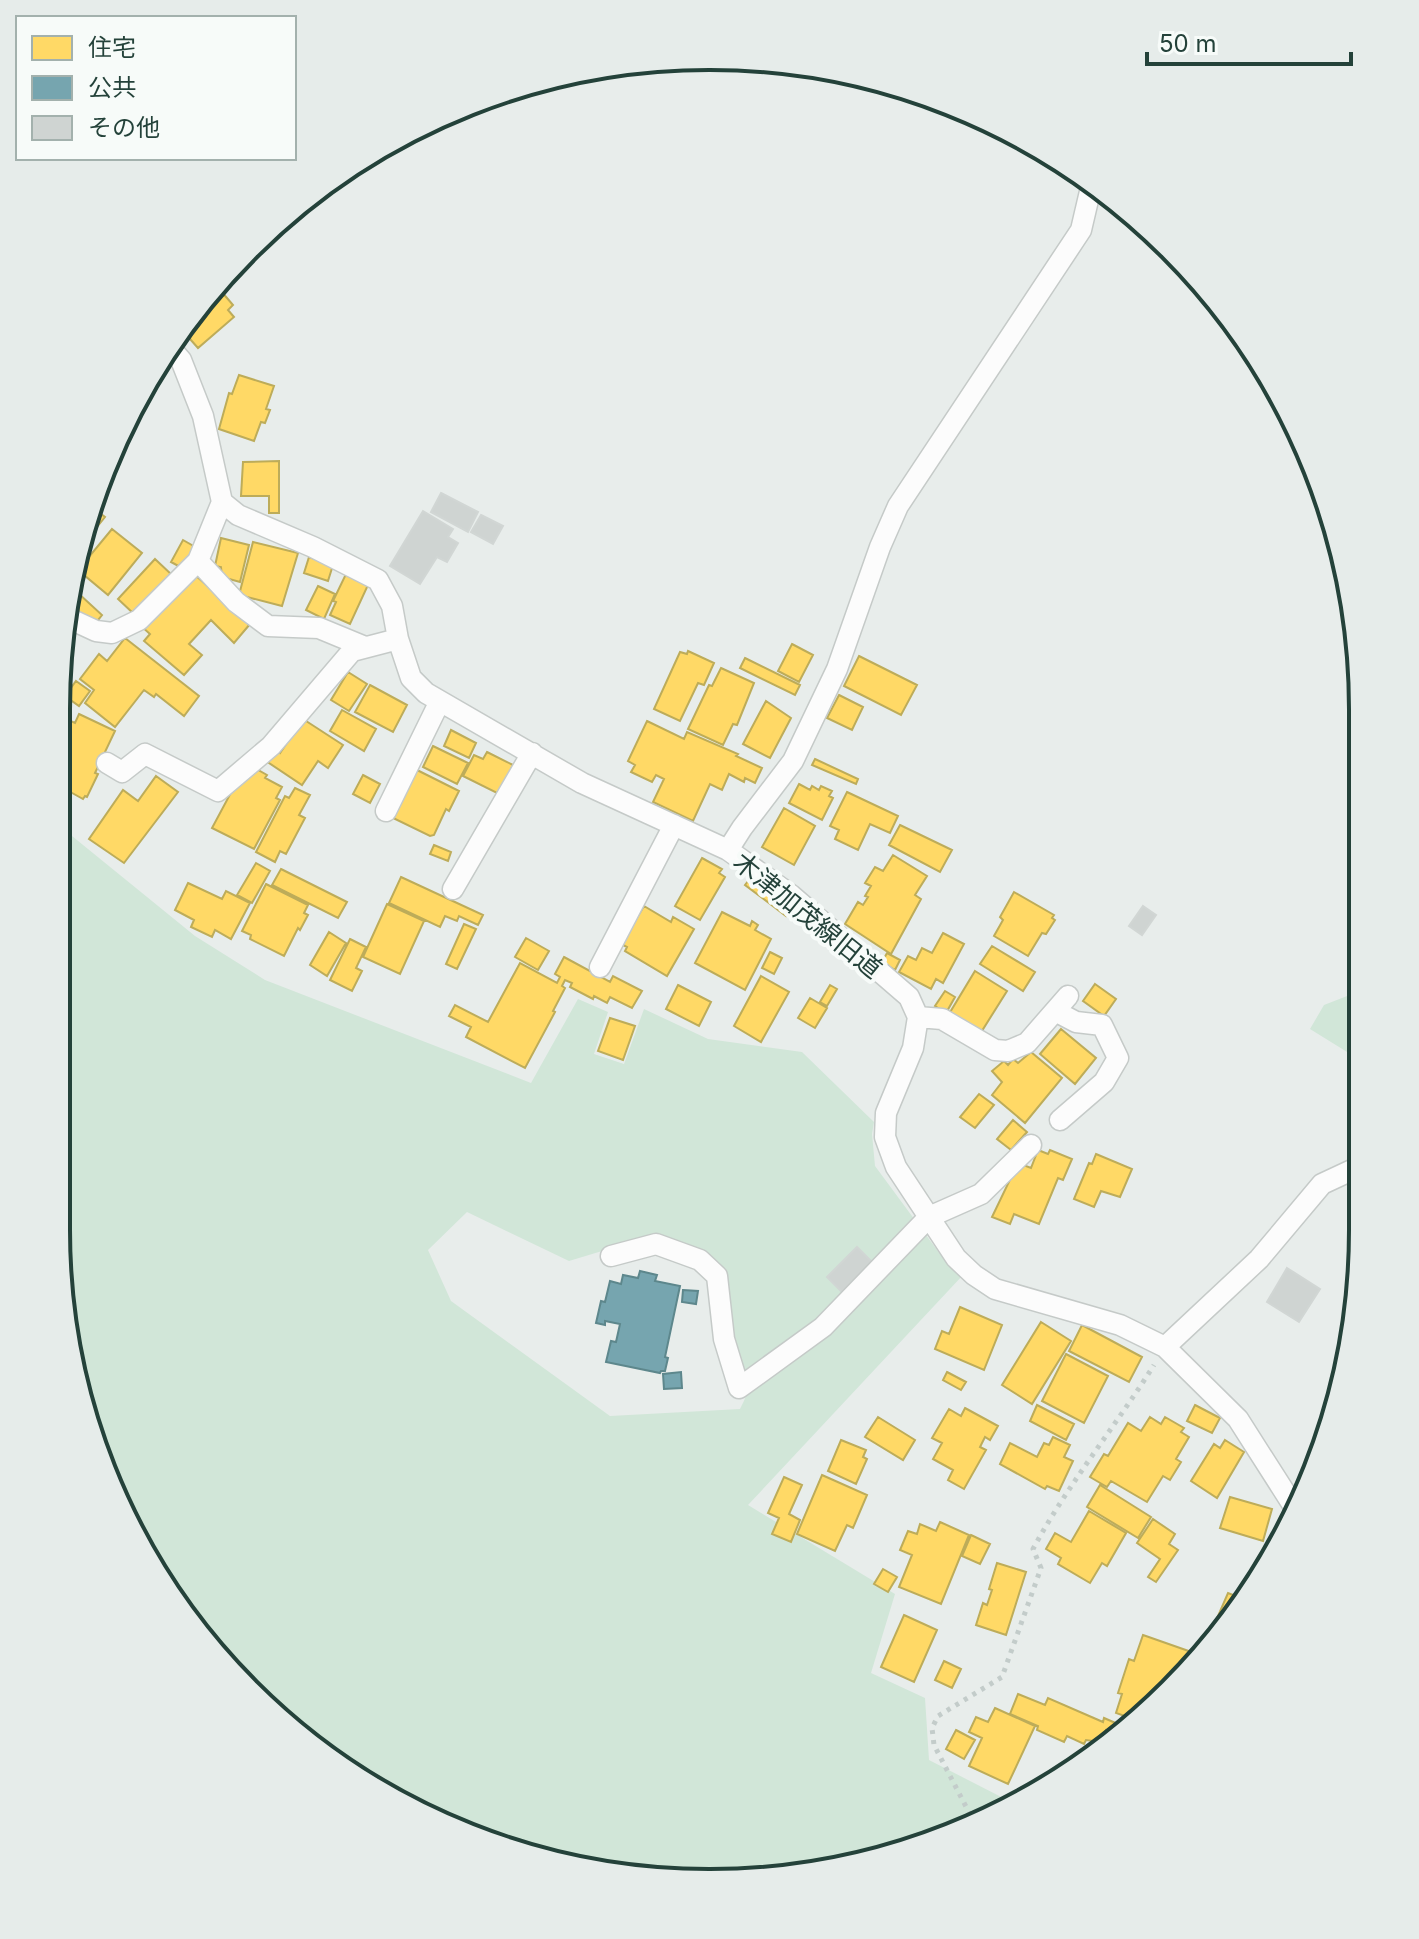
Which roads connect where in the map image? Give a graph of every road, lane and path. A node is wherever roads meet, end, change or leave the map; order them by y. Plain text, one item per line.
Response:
1 (1091, 196) edge
2 (177, 355) edge
3 (222, 502) junction
4 (198, 561) junction
5 (76, 622) edge
6 (398, 639) junction
7 (365, 647) junction
8 (440, 701) junction
9 (532, 753) junction
10 (107, 763) dead end
11 (386, 811) dead end
12 (674, 825) junction
13 (728, 850) junction
14 (453, 889) dead end
15 (600, 967) dead end
16 (918, 1017) junction
17 (1060, 1120) dead end
18 (1031, 1145) dead end
19 (1349, 1171) edge
20 (929, 1217) junction
21 (611, 1256) dead end
22 (1165, 1347) junction
23 (1289, 1499) edge
24 (969, 1813) edge

1 - 13 street
2 - 3 street
3 - 4 street
3 - 6 street, 木津加茂線旧道
4 - 5 street
4 - 7 street
6 - 7 street
6 - 8 street, 木津加茂線旧道
7 - 10 street
8 - 9 street, 木津加茂線旧道
8 - 11 street
9 - 12 street, 木津加茂線旧道
9 - 14 street
12 - 13 street, 木津加茂線旧道
12 - 15 street
13 - 16 street, 木津加茂線旧道
16 - 17 street
16 - 20 street
18 - 20 street
19 - 22 street
20 - 21 street
20 - 22 street
22 - 23 street
22 - 24 path

